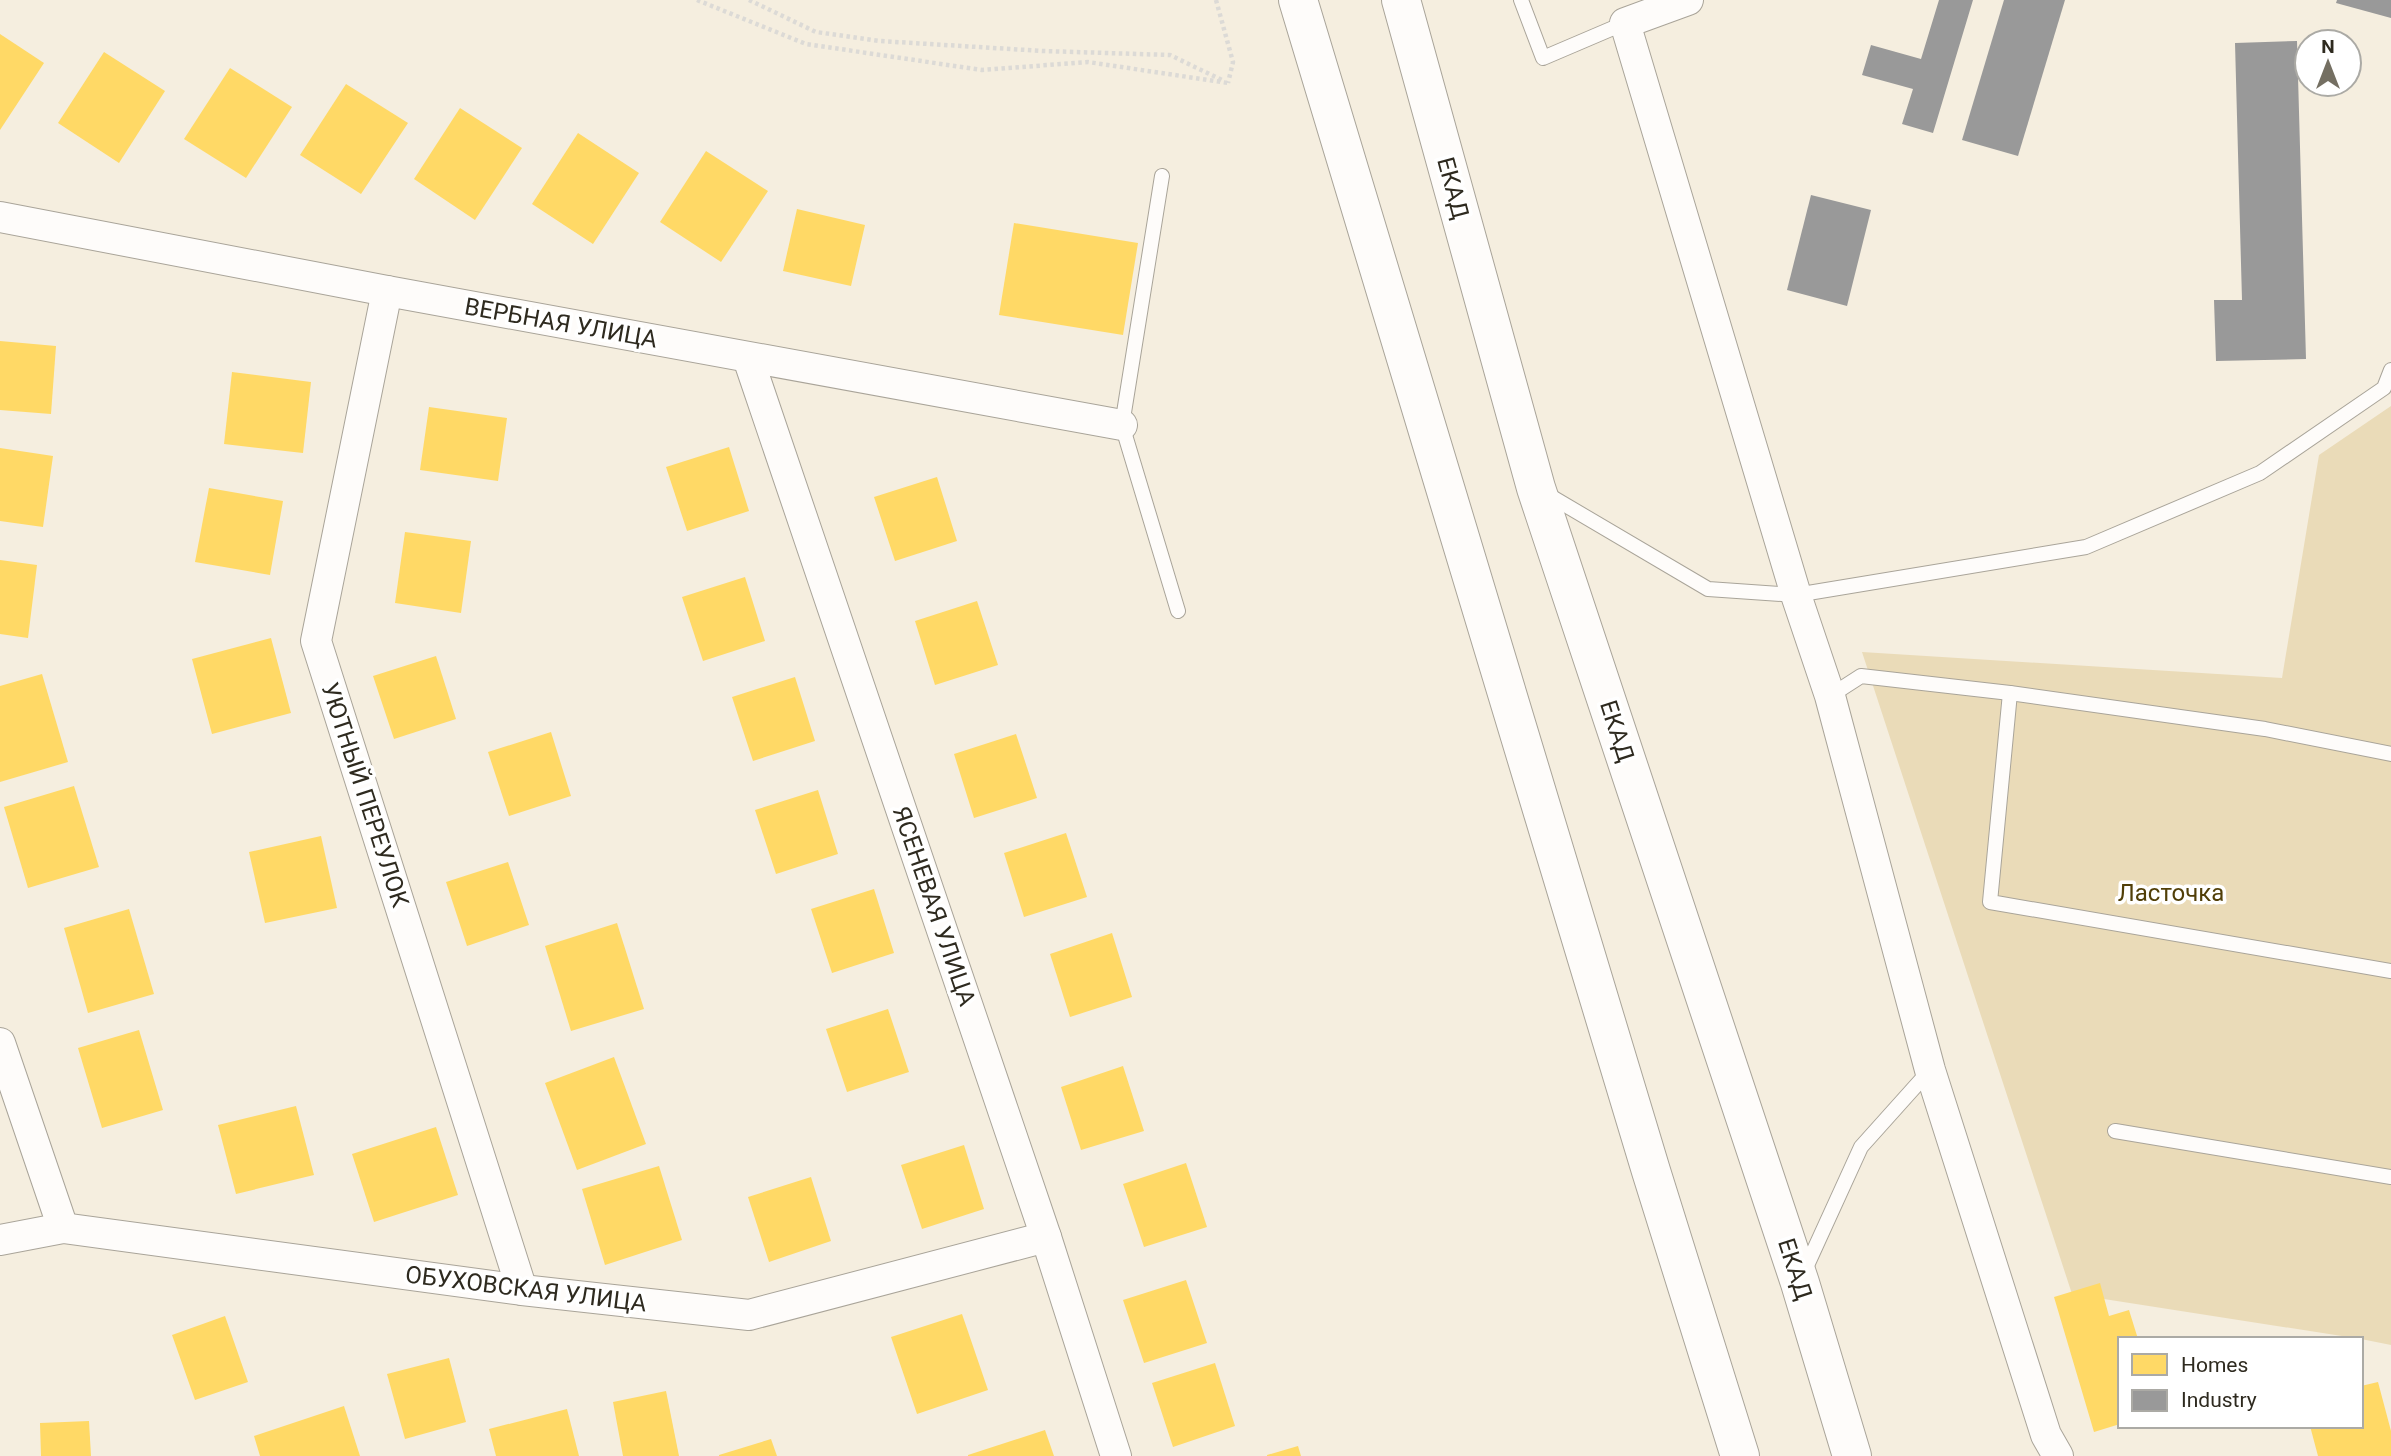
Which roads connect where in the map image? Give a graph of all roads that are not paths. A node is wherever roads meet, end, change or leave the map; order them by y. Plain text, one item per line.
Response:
1 (1298, 0) edge
2 (1401, 0) edge
3 (1521, 0) edge
4 (1688, 0) edge
5 (1625, 23) junction
6 (1162, 176) dead end
7 (0, 217) edge
8 (387, 291) junction
9 (748, 358) junction
10 (2391, 370) edge
11 (1122, 425) junction
12 (1536, 488) junction
13 (1796, 595) junction
14 (1178, 611) dead end
15 (2010, 693) junction
16 (1830, 696) junction
17 (2391, 754) edge
18 (2391, 971) edge
19 (0, 1043) edge
20 (1930, 1070) junction
21 (2115, 1131) dead end
22 (2391, 1177) edge
23 (63, 1228) junction
24 (1046, 1237) junction
25 (0, 1240) edge
26 (1800, 1283) junction
27 (522, 1290) junction
28 (1116, 1456) edge
29 (1740, 1456) edge
30 (1852, 1456) edge
31 (2058, 1456) edge

1 - 29 highway
2 - 12 highway, ЕКАД
3 - 5 lane
4 - 5 street
5 - 13 street
6 - 11 lane
7 - 8 street, ВЕРБНАЯ УЛИЦА
8 - 9 street, ВЕРБНАЯ УЛИЦА
8 - 27 street, УЮТНЫЙ ПЕРЕУЛОК
9 - 11 street, ВЕРБНАЯ УЛИЦА
9 - 24 street, ЯСЕНЕВАЯ УЛИЦА
10 - 13 lane
11 - 14 lane
12 - 13 lane
12 - 26 highway, ЕКАД
13 - 16 street
15 - 16 lane
15 - 17 lane
15 - 18 lane
16 - 20 street
19 - 23 street
20 - 26 lane
20 - 31 street
21 - 22 lane
23 - 25 street, ОБУХОВСКАЯ УЛИЦА
23 - 27 street, ОБУХОВСКАЯ УЛИЦА
24 - 27 street, ОБУХОВСКАЯ УЛИЦА
24 - 28 street, ЯСЕНЕВАЯ УЛИЦА
26 - 30 highway, ЕКАД

